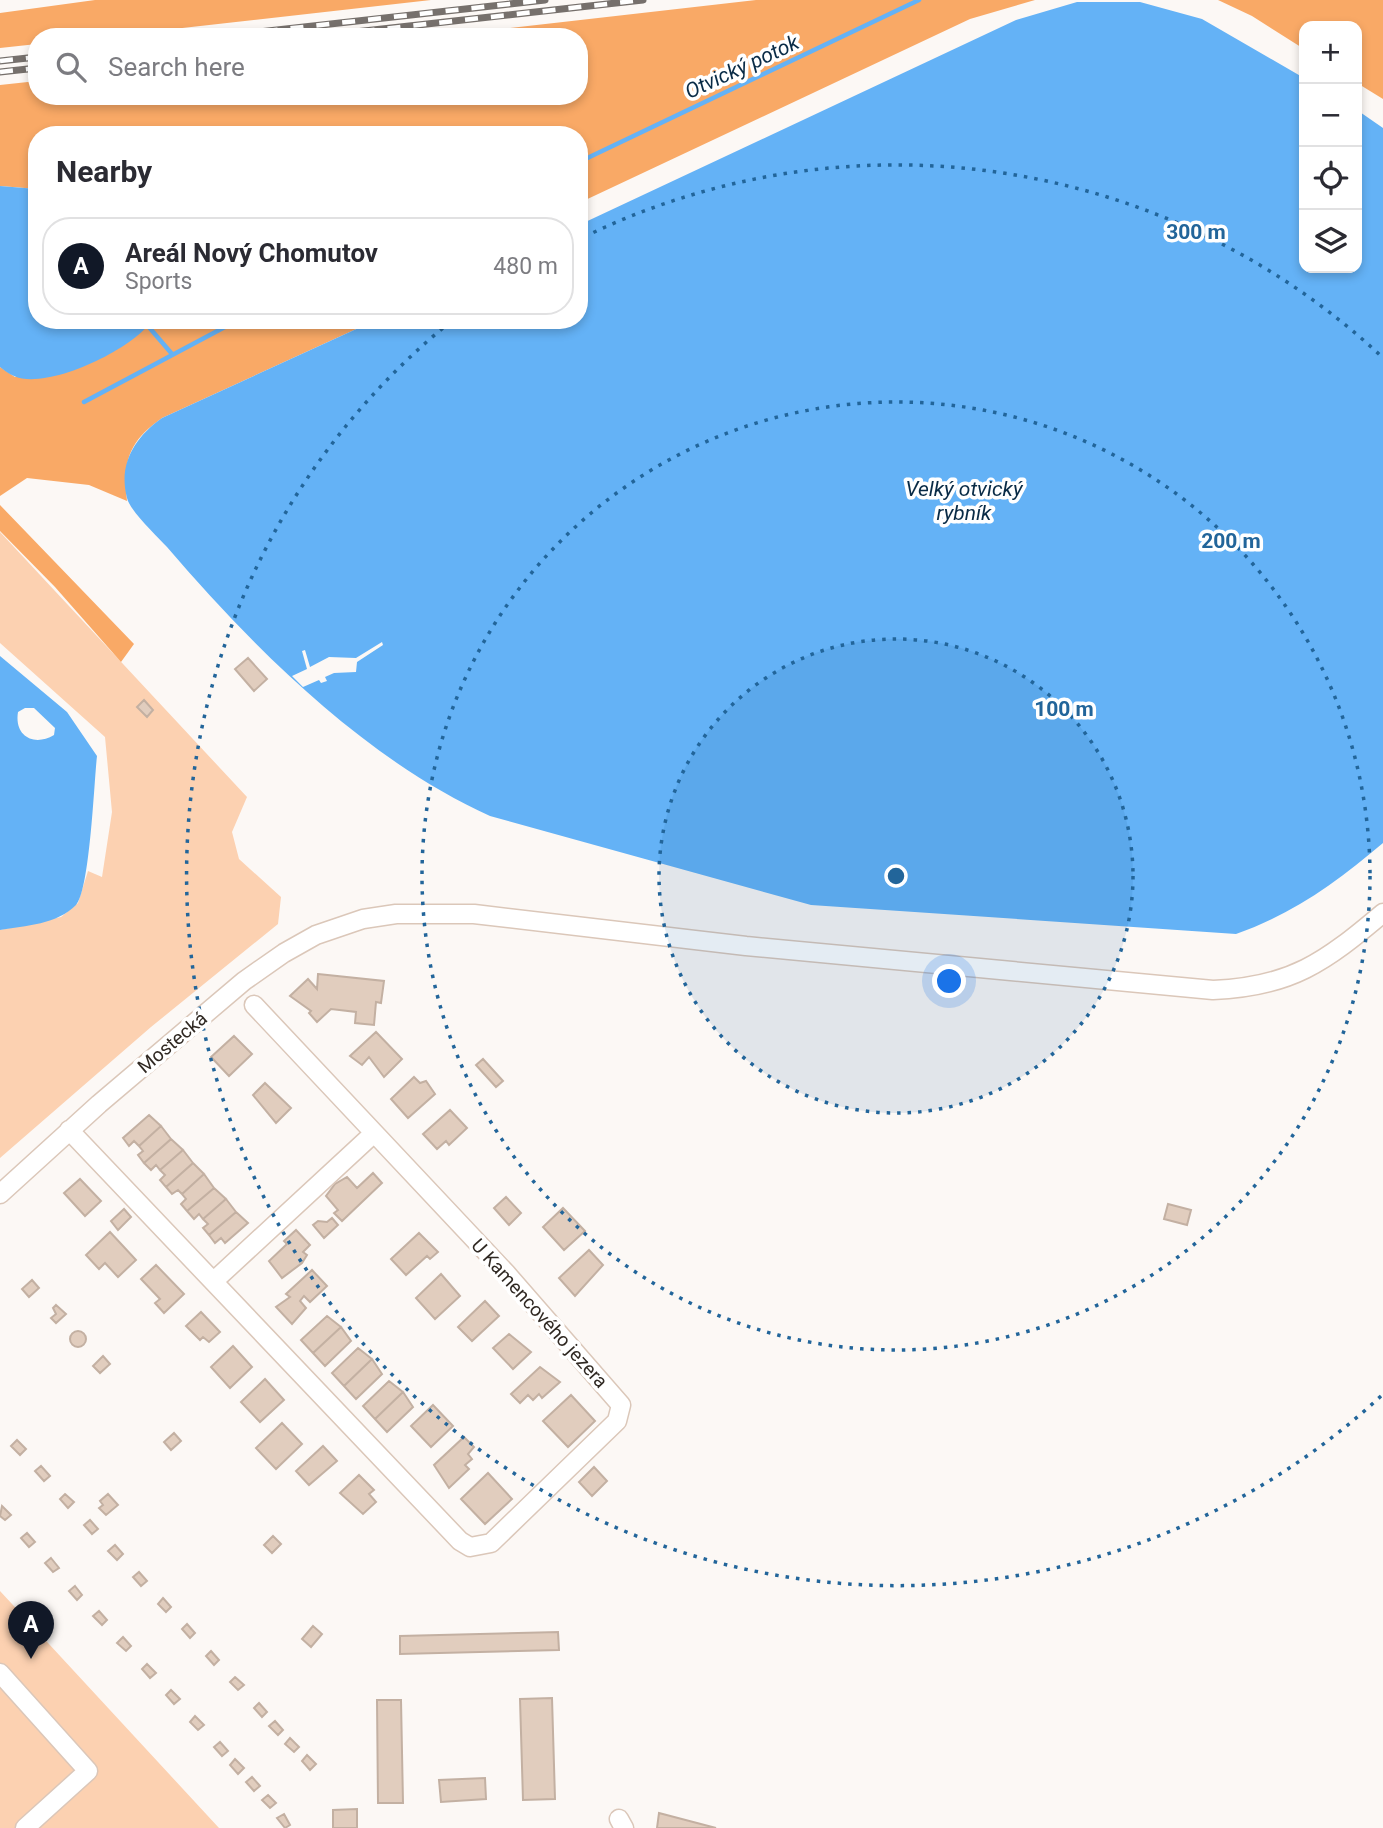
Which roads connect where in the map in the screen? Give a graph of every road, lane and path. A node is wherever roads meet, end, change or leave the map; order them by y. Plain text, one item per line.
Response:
1 (1383, 913) edge
2 (254, 1005) dead end
3 (69, 1130) junction
4 (373, 1134) junction
5 (0, 1194) edge
6 (215, 1280) junction
7 (0, 1674) edge
8 (25, 1828) edge

1 - 3 street, Mostecká
2 - 4 street, U Kamencového jezera
3 - 5 street, Mostecká
3 - 6 street, U Kamencového jezera
4 - 6 street
4 - 6 street, U Kamencového jezera
7 - 8 street

